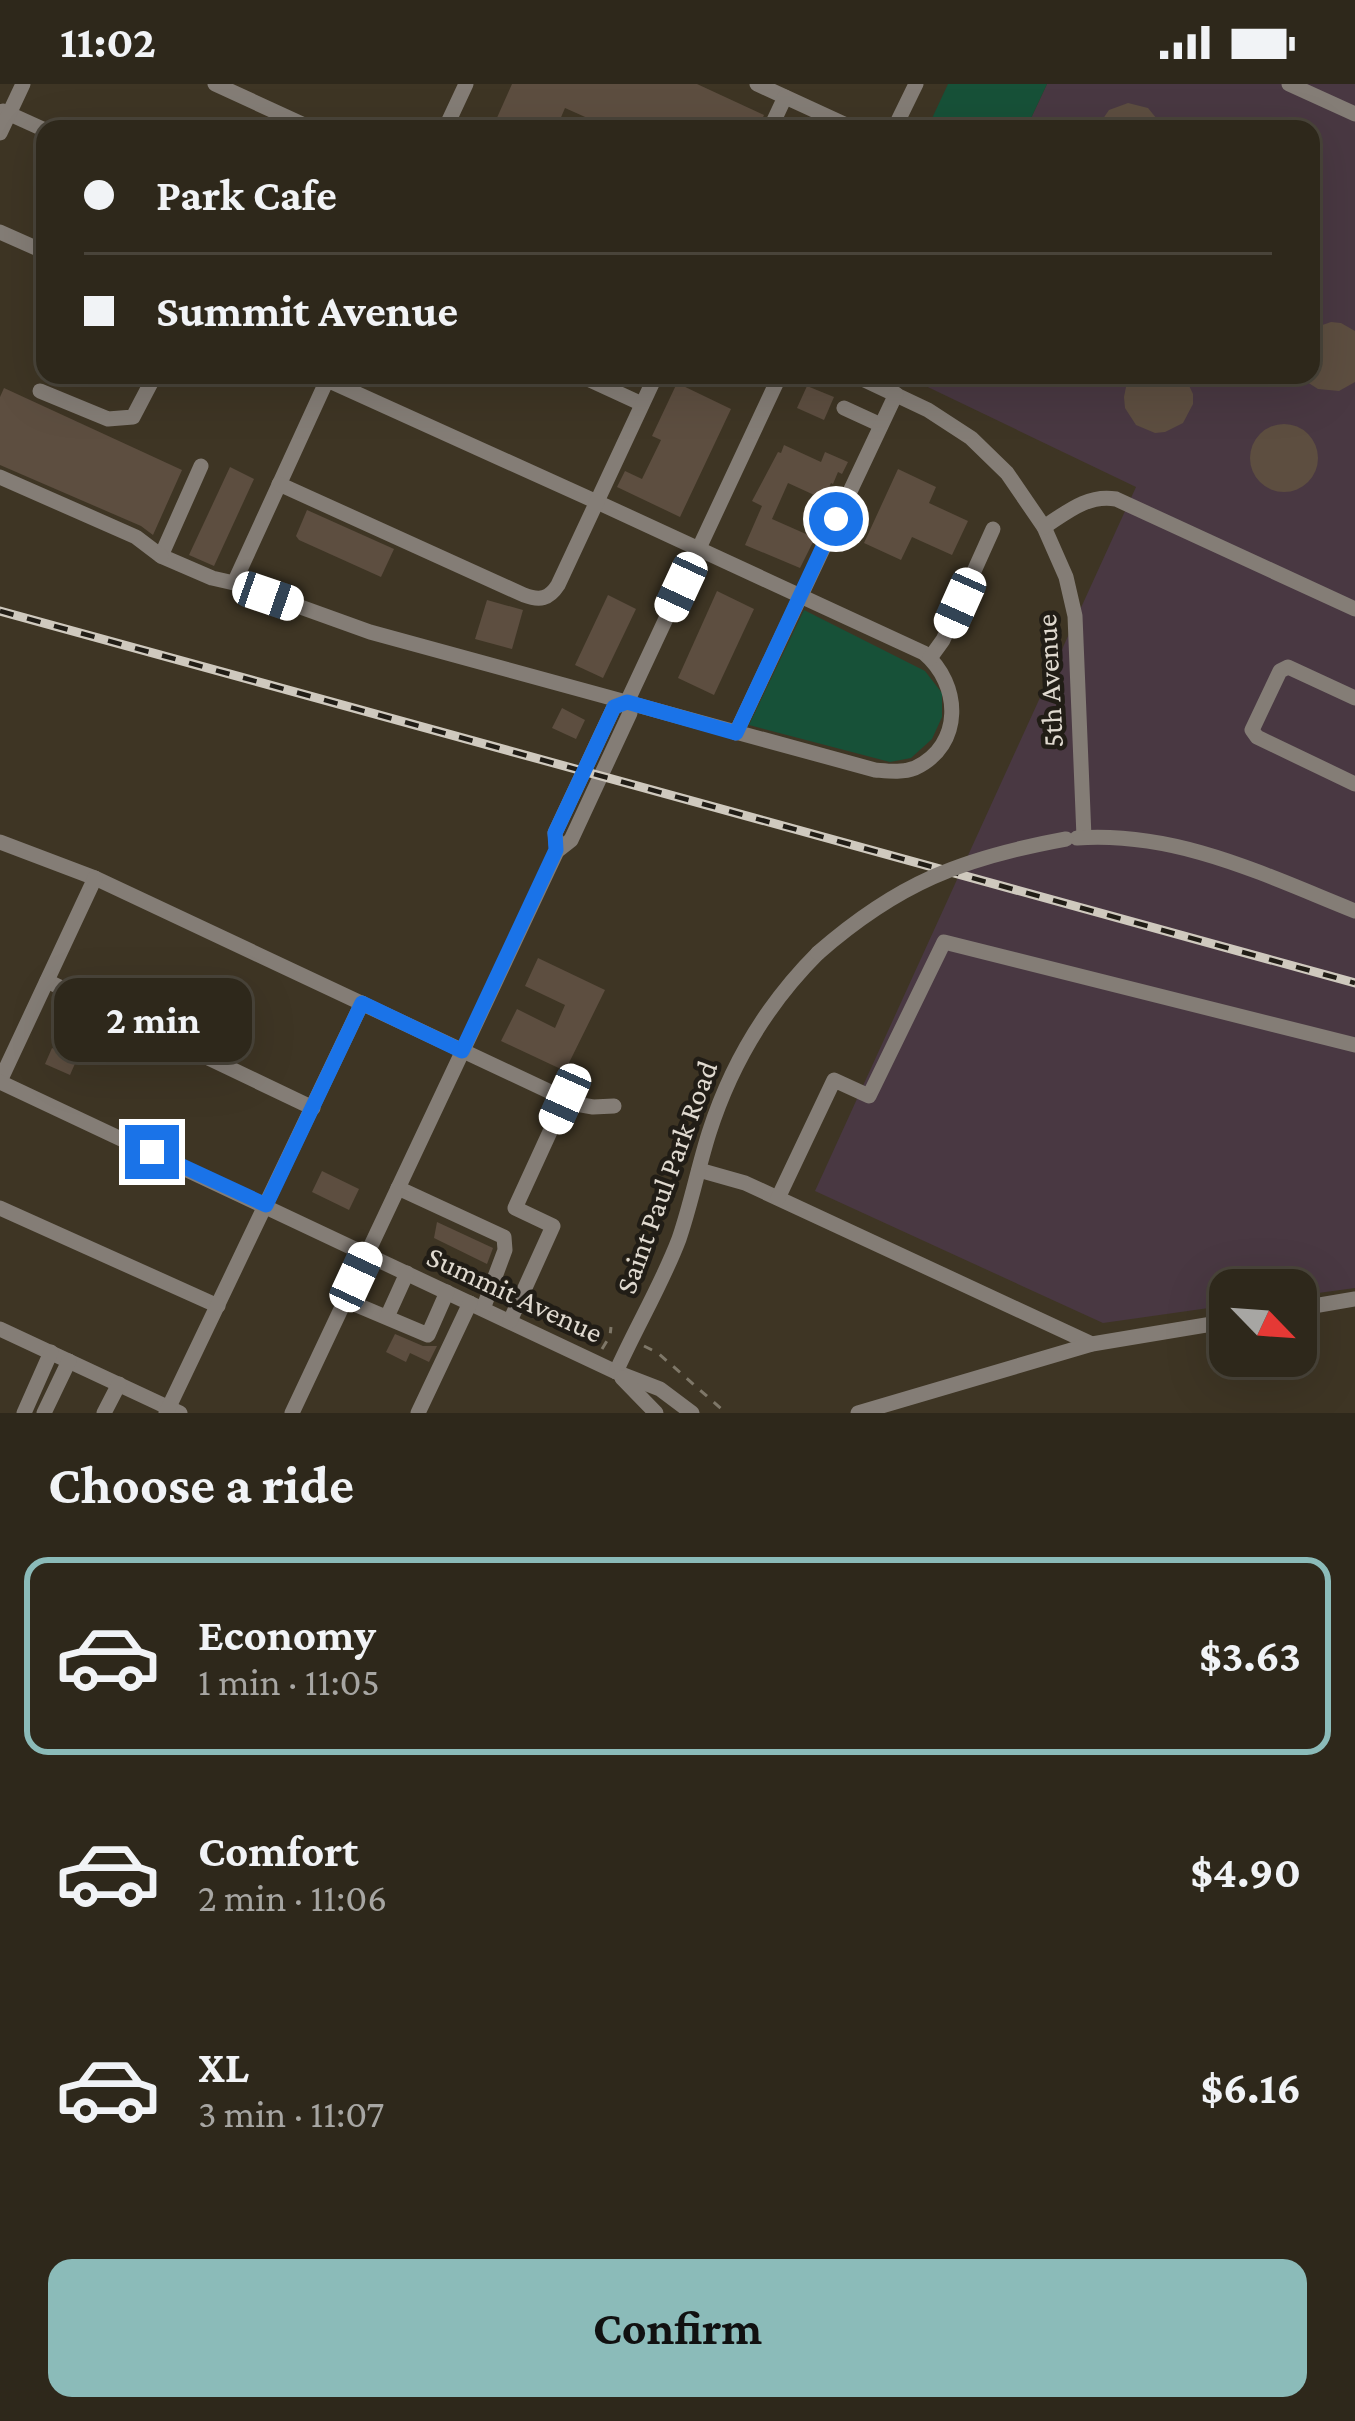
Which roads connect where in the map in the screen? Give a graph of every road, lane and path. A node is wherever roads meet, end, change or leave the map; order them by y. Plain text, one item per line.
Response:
1 (23, 84) edge
2 (215, 84) edge
3 (466, 84) edge
4 (757, 84) edge
5 (916, 84) edge
6 (1288, 84) edge
7 (785, 97) junction
8 (4, 112) edge
9 (1355, 114) edge
10 (293, 120) edge
11 (449, 120) edge
12 (774, 120) edge
13 (835, 120) edge
14 (898, 120) edge
15 (36, 126) edge
16 (0, 133) edge
17 (0, 232) edge
18 (36, 248) edge
19 (150, 384) edge
20 (321, 384) edge
21 (339, 384) edge
22 (599, 384) edge
23 (652, 384) edge
24 (776, 384) edge
25 (874, 384) edge
26 (40, 391) dead end
27 (896, 394) junction
28 (642, 404) junction
29 (844, 408) dead end
30 (881, 425) junction
31 (201, 466) dead end
32 (0, 477) edge
33 (279, 484) junction
34 (597, 502) junction
35 (1044, 526) junction
36 (993, 529) dead end
37 (699, 549) junction
38 (161, 556) junction
39 (234, 584) junction
40 (801, 597) junction
41 (1355, 609) edge
42 (930, 658) junction
43 (1355, 698) edge
44 (627, 702) junction
45 (736, 733) junction
46 (1355, 784) edge
47 (1084, 837) junction
48 (0, 842) edge
49 (95, 878) junction
50 (1355, 911) edge
51 (47, 981) junction
52 (362, 1003) junction
53 (1355, 1045) edge
54 (462, 1051) junction
55 (0, 1082) edge
56 (565, 1099) junction
57 (614, 1106) dead end
58 (313, 1108) junction
59 (699, 1170) junction
60 (398, 1188) junction
61 (778, 1198) junction
62 (266, 1205) junction
63 (0, 1208) edge
64 (366, 1254) junction
65 (407, 1273) junction
66 (448, 1292) junction
67 (1355, 1299) edge
68 (345, 1300) junction
69 (218, 1306) junction
70 (476, 1306) junction
71 (1317, 1306) edge
72 (387, 1317) junction
73 (510, 1321) junction
74 (1209, 1325) edge
75 (610, 1327) dead end
76 (0, 1329) edge
77 (428, 1335) junction
78 (631, 1340) junction
79 (1092, 1344) junction
80 (450, 1345) junction
81 (51, 1352) junction
82 (69, 1361) junction
83 (595, 1361) junction
84 (616, 1372) junction
85 (119, 1384) junction
86 (171, 1411) edge
87 (24, 1413) edge
88 (44, 1413) edge
89 (104, 1413) edge
90 (292, 1413) edge
91 (418, 1413) edge
92 (656, 1413) edge
93 (692, 1413) edge
94 (726, 1413) edge
95 (858, 1413) edge

1 - 8 street
2 - 10 street
3 - 11 street
4 - 7 street
5 - 14 street
6 - 9 street
7 - 12 street
7 - 13 street
8 - 15 street
8 - 16 street
17 - 18 street
19 - 26 street
20 - 33 street
21 - 34 street
22 - 28 street
23 - 28 street
24 - 37 street
25 - 27 street, 5th Avenue
27 - 30 street
27 - 35 street, 5th Avenue
28 - 34 street
29 - 30 street
30 - 40 street
31 - 38 street
32 - 38 street
33 - 34 street
33 - 39 street
34 - 37 street
35 - 41 street
35 - 47 street, 5th Avenue
36 - 42 street
37 - 40 street
37 - 44 street
38 - 39 street
39 - 44 street
40 - 42 street
40 - 45 street
42 - 45 street
43 - 46 street
44 - 45 street
44 - 54 street
47 - 50 street, Saint Paul Park Road
47 - 59 street, Saint Paul Park Road, bridge
48 - 49 street
49 - 51 street
49 - 52 street
51 - 55 street
51 - 58 street
52 - 54 street
52 - 58 street
53 - 61 street
54 - 56 street
54 - 60 street
55 - 62 street, Summit Avenue
56 - 57 street
56 - 73 street
58 - 62 street
59 - 61 street
59 - 78 street, Saint Paul Park Road
60 - 64 street
60 - 70 street
61 - 79 street
62 - 64 street, Summit Avenue
62 - 69 street
63 - 69 street
64 - 65 street, Summit Avenue
64 - 68 street
65 - 66 street, Summit Avenue
65 - 72 street
66 - 70 street, Summit Avenue
66 - 77 street
67 - 71 street
68 - 72 street
68 - 90 street
69 - 86 street
70 - 73 street, Summit Avenue
70 - 80 street
72 - 77 street
73 - 83 street, Summit Avenue
74 - 79 street
75 - 83 path
76 - 81 street
77 - 80 street
78 - 84 street, Saint Paul Park Road
78 - 94 path
79 - 95 street
80 - 91 street
81 - 82 street
81 - 87 street
82 - 85 street
82 - 88 street
83 - 84 street, Summit Avenue
84 - 92 street, Summit Avenue
84 - 93 street, Summit Avenue
85 - 86 street
85 - 89 street

